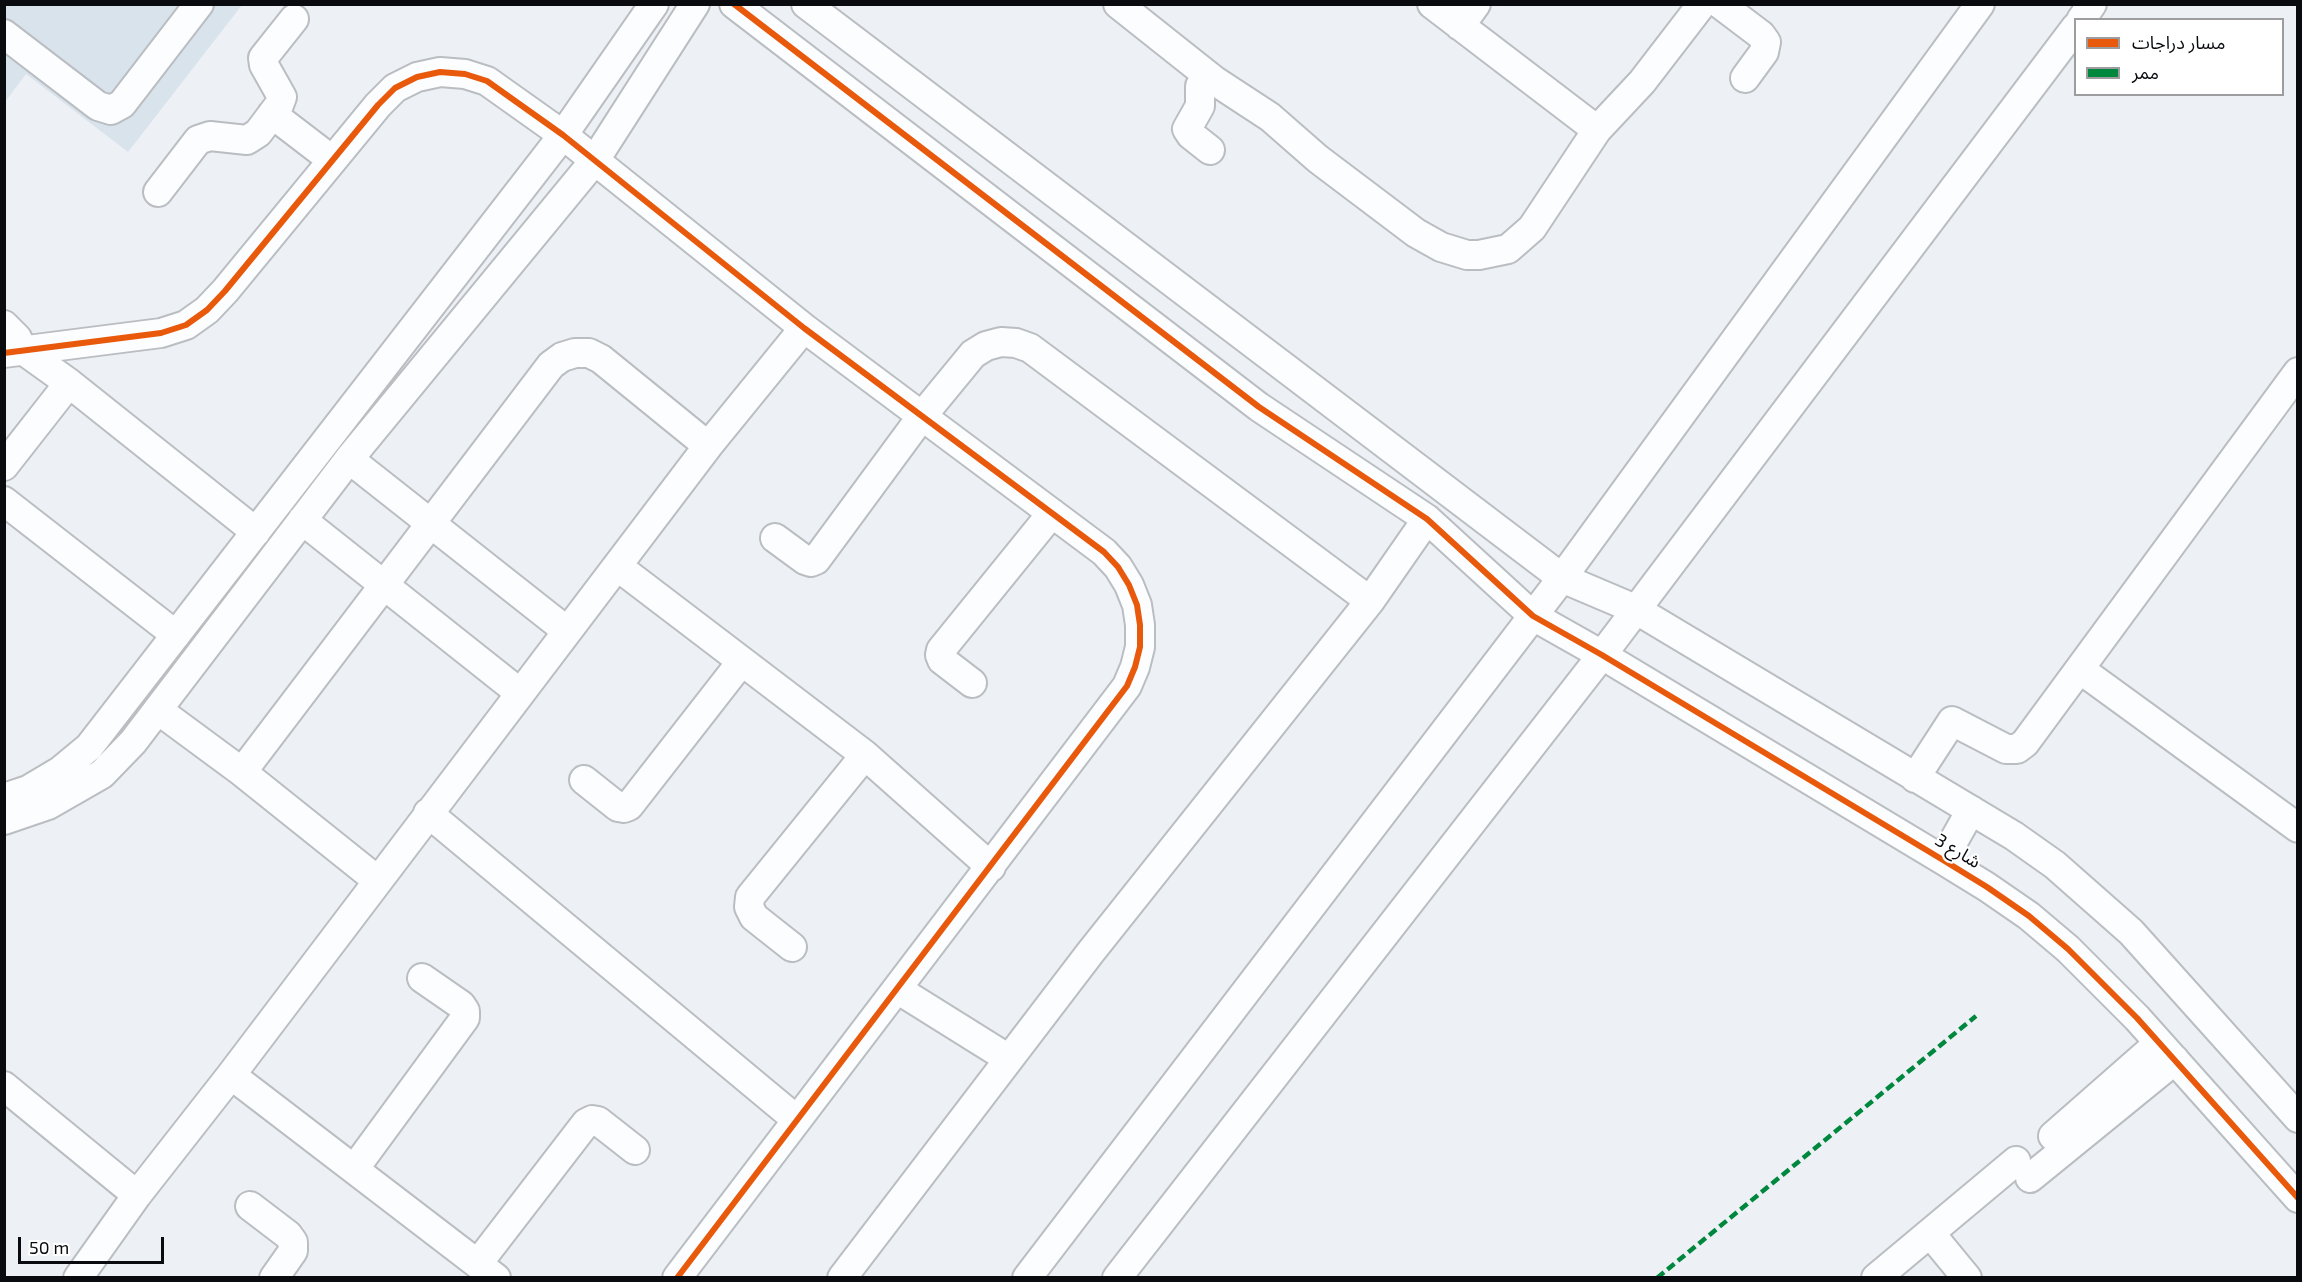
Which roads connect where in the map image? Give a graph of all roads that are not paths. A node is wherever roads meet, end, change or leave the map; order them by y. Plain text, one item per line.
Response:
1 (199, 4) edge
2 (654, 4) edge
3 (695, 4) edge
4 (734, 4) edge
5 (806, 4) edge
6 (1118, 4) edge
7 (1432, 4) edge
8 (1702, 4) edge
9 (1720, 4) edge
10 (1980, 4) edge
11 (2092, 4) edge
12 (1468, 15) edge
13 (2082, 18) edge
14 (294, 19) dead end
15 (2074, 30) edge
16 (9, 48) edge
17 (1745, 78) dead end
18 (1215, 81) junction
19 (273, 114) junction
20 (1597, 130) junction
21 (563, 135) junction
22 (1210, 150) dead end
23 (332, 160) junction
24 (595, 160) junction
25 (158, 192) dead end
26 (4, 325) edge
27 (804, 328) junction
28 (14, 351) edge
29 (2298, 372) edge
30 (69, 383) junction
31 (2289, 401) edge
32 (922, 416) junction
33 (708, 446) junction
34 (349, 459) junction
35 (4, 466) edge
36 (4, 501) edge
37 (1052, 513) junction
38 (1427, 519) junction
39 (302, 520) junction
40 (431, 524) junction
41 (256, 532) junction
42 (775, 538) dead end
43 (617, 566) junction
44 (1562, 578) junction
45 (384, 585) junction
46 (1370, 600) junction
47 (1635, 609) junction
48 (1533, 616) junction
49 (567, 631) junction
50 (176, 635) junction
51 (1602, 655) junction
52 (742, 661) junction
53 (2081, 670) junction
54 (972, 683) dead end
55 (520, 693) junction
56 (158, 710) junction
57 (865, 755) junction
58 (242, 772) junction
59 (1915, 778) junction
60 (584, 780) dead end
61 (4, 798) edge
62 (1971, 810) junction
63 (428, 813) junction
64 (4, 820) edge
65 (2298, 828) edge
66 (1943, 860) junction
67 (991, 867) junction
68 (377, 880) junction
69 (792, 947) dead end
70 (422, 978) dead end
71 (897, 989) junction
72 (2167, 1052) junction
73 (1009, 1059) junction
74 (231, 1075) junction
75 (4, 1086) edge
76 (2298, 1118) edge
77 (797, 1120) junction
78 (635, 1150) dead end
79 (355, 1168) junction
80 (137, 1195) junction
81 (2298, 1198) edge
82 (250, 1206) dead end
83 (1936, 1240) junction
84 (487, 1270) edge
85 (78, 1278) edge
86 (274, 1278) edge
87 (677, 1278) edge
88 (842, 1278) edge
89 (1027, 1278) edge
90 (1117, 1278) edge
91 (1876, 1278) edge
92 (1907, 1278) edge
93 (1967, 1278) edge

1 - 16 street
2 - 21 street
3 - 24 street
4 - 38 street, شارع 3
5 - 44 street
6 - 18 street
7 - 12 street
8 - 20 street
9 - 17 street
10 - 44 street
11 - 13 street
12 - 20 street
14 - 19 street
15 - 47 street
18 - 20 street
18 - 22 street
19 - 23 street
19 - 25 street
21 - 23 street
21 - 24 street
21 - 41 street
23 - 28 street
24 - 27 street
24 - 34 street
26 - 28 street
27 - 32 street
27 - 33 street
28 - 30 street
29 - 31 street
30 - 35 street
30 - 41 street
31 - 53 street
32 - 37 street
32 - 42 street
32 - 46 street
33 - 40 street
33 - 43 street
34 - 39 street
34 - 40 street
36 - 50 street
37 - 54 street
37 - 67 street
38 - 46 street
38 - 48 street, شارع 3
39 - 45 street
39 - 56 street
40 - 45 street
40 - 49 street
41 - 50 street
43 - 49 street
43 - 52 street
44 - 47 street
44 - 48 street
45 - 55 street
45 - 58 street
46 - 73 street
47 - 51 street
47 - 59 street
48 - 51 street, شارع 3
48 - 89 street
49 - 55 street
50 - 61 street
51 - 66 street, شارع 3
51 - 90 street
52 - 57 street
52 - 60 street
53 - 59 street
53 - 65 street
55 - 63 street
56 - 58 street
56 - 64 street
57 - 67 street
57 - 69 street
58 - 68 street
59 - 62 street
62 - 66 street
62 - 76 street
63 - 68 street
63 - 77 street
66 - 72 street, شارع 3
67 - 71 street
68 - 74 street
70 - 79 street
71 - 73 street
71 - 77 street
72 - 81 street, شارع 3
72 - 83 street
73 - 88 street
74 - 79 street
74 - 80 street
75 - 80 street
77 - 87 street
78 - 84 street
79 - 84 street
80 - 85 street
82 - 86 street
83 - 91 street
83 - 92 street
83 - 93 street

